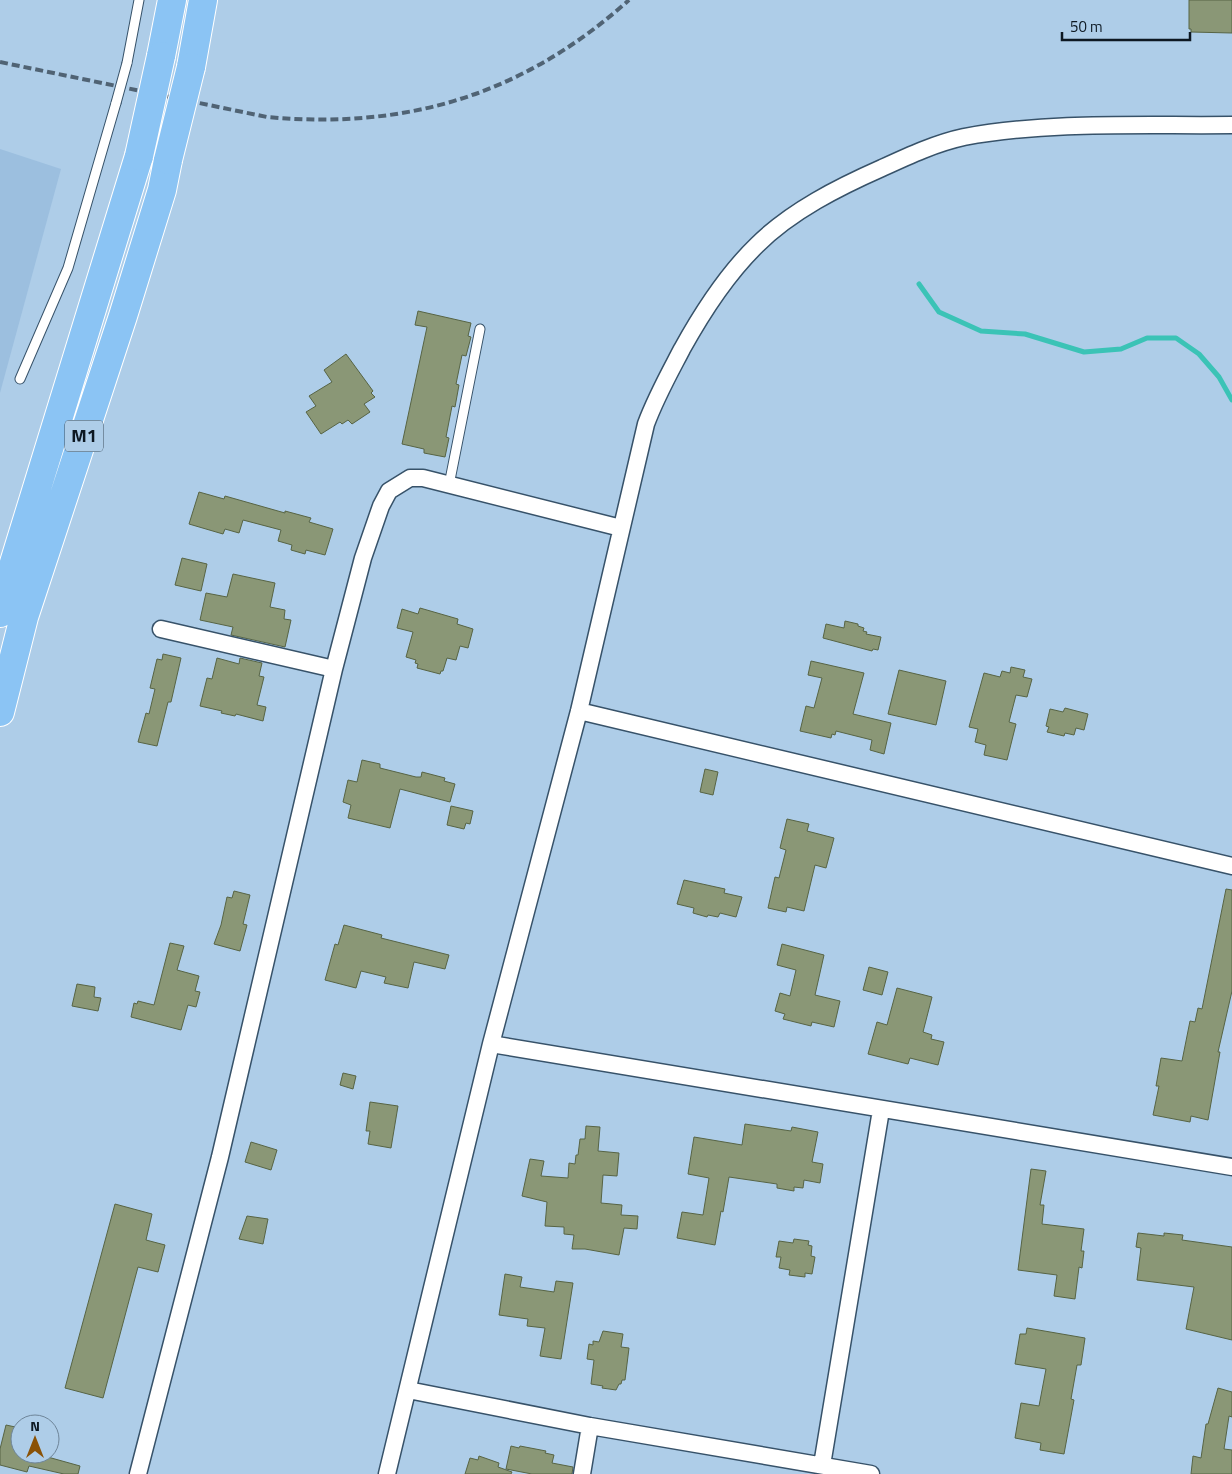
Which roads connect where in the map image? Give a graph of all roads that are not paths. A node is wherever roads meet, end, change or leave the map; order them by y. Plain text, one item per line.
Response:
1 (139, 0) edge
2 (172, 0) edge
3 (203, 0) edge
4 (1232, 125) edge
5 (480, 329) dead end
6 (20, 379) dead end
7 (449, 485) junction
8 (621, 528) junction
9 (0, 613) edge
10 (161, 629) dead end
11 (334, 669) junction
12 (579, 711) junction
13 (0, 712) edge
14 (1232, 866) edge
15 (491, 1044) junction
16 (881, 1110) junction
17 (1232, 1167) edge
18 (408, 1390) junction
19 (590, 1426) junction
20 (822, 1465) junction
21 (138, 1474) edge
22 (387, 1474) edge
23 (582, 1474) edge
24 (871, 1474) edge

1 - 6 lane, bridge
2 - 9 highway, M1, bridge
3 - 13 highway, M1, bridge
4 - 8 street
5 - 7 lane
7 - 8 street
7 - 11 street
8 - 12 street
10 - 11 street
11 - 21 street
12 - 14 street
12 - 15 street
15 - 16 street
15 - 18 street
16 - 17 street
16 - 20 street
18 - 19 street
18 - 22 street
19 - 20 street
19 - 23 street
20 - 24 street

